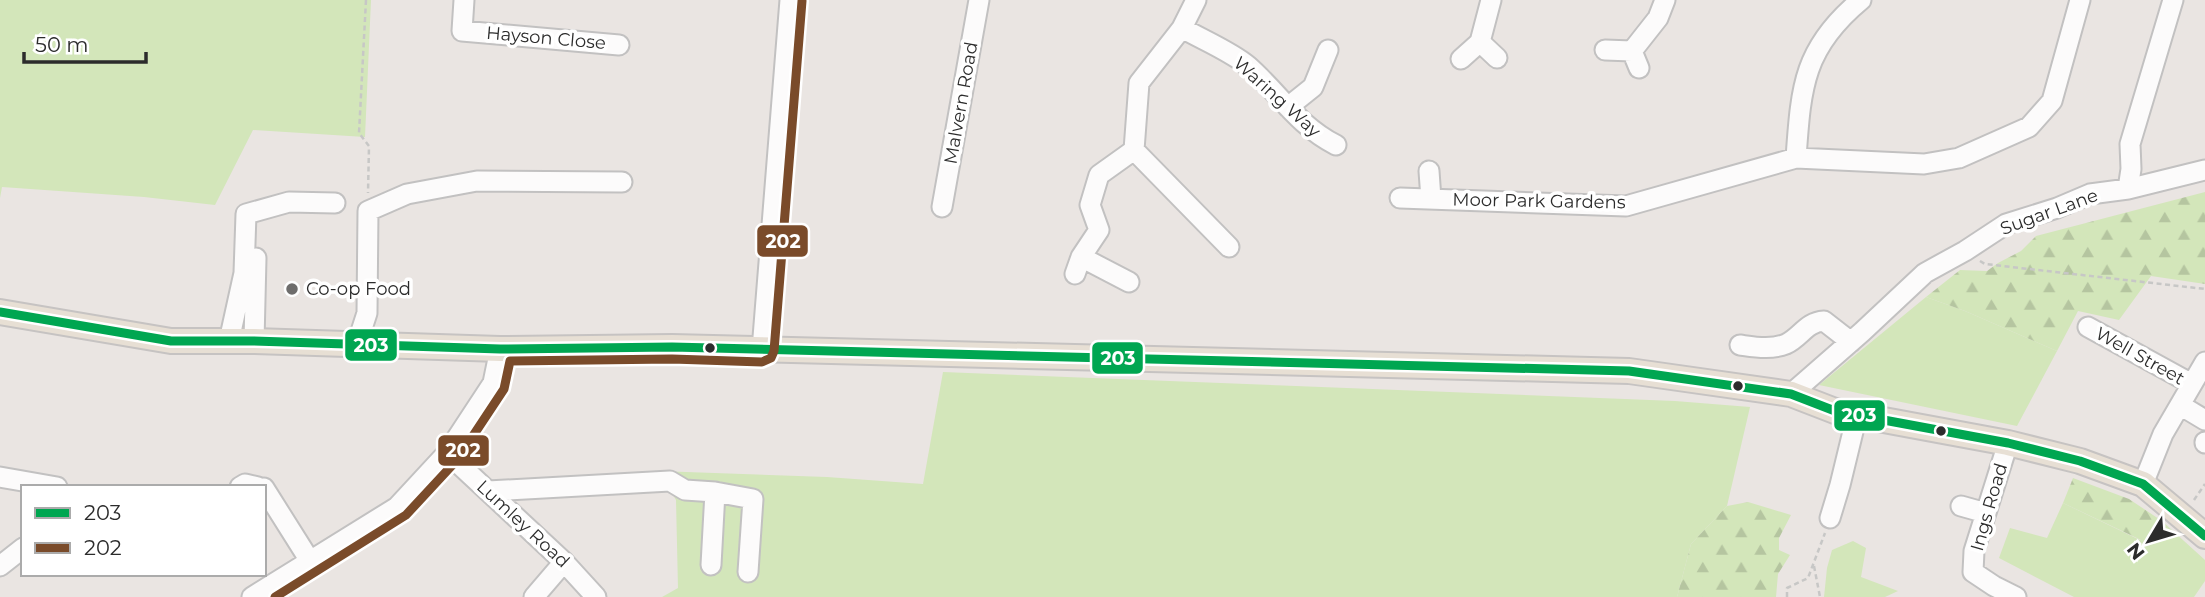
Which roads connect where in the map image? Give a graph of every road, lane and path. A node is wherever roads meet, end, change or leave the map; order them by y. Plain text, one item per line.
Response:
1 (366, 0) edge
2 (464, 0) edge
3 (790, 0) edge
4 (979, 0) edge
5 (1196, 0) edge
6 (1491, 0) edge
7 (1665, 0) edge
8 (1861, 0) edge
9 (2080, 0) edge
10 (2173, 0) edge
11 (1182, 28) junction
12 (1480, 42) junction
13 (619, 45) dead end
14 (1328, 50) dead end
15 (1605, 50) dead end
16 (1497, 58) dead end
17 (1461, 59) dead end
18 (1288, 107) junction
19 (1336, 145) dead end
20 (1134, 150) junction
21 (1796, 158) junction
22 (2205, 170) edge
23 (1429, 171) dead end
24 (622, 182) dead end
25 (2128, 189) junction
26 (1400, 198) dead end
27 (1431, 199) junction
28 (335, 203) dead end
29 (942, 207) dead end
30 (368, 211) junction
31 (1229, 247) dead end
32 (257, 250) dead end
33 (1965, 251) junction
34 (1129, 282) dead end
35 (2205, 289) edge
36 (0, 312) edge
37 (2088, 327) dead end
38 (229, 341) junction
39 (254, 341) junction
40 (1851, 342) junction
41 (357, 345) junction
42 (1740, 345) dead end
43 (500, 349) junction
44 (762, 350) junction
45 (2205, 362) edge
46 (2192, 384) junction
47 (1791, 394) junction
48 (2180, 405) junction
49 (1857, 415) junction
50 (2205, 420) edge
51 (2008, 443) junction
52 (447, 453) junction
53 (0, 477) edge
54 (2143, 484) junction
55 (43, 485) edge
56 (266, 491) edge
57 (488, 491) junction
58 (715, 492) junction
59 (1961, 506) dead end
60 (1986, 513) junction
61 (1830, 518) joint
62 (2205, 536) edge
63 (21, 550) edge
64 (310, 561) junction
65 (564, 562) junction
66 (712, 565) dead end
67 (0, 566) edge
68 (1814, 566) junction
69 (748, 572) dead end
70 (252, 597) edge
71 (534, 597) edge
72 (596, 597) edge
73 (1787, 597) edge
74 (1820, 597) edge
75 (2015, 597) edge

1 - 30 path
2 - 13 street, Hayson Close
3 - 44 street
4 - 29 street, Malvern Road
5 - 11 street
6 - 12 street
7 - 15 street
8 - 21 street
9 - 21 street, Moor Park Gardens
10 - 25 street
11 - 18 street, Waring Way
11 - 20 street
12 - 16 street
12 - 17 street
14 - 18 street
18 - 19 street, Waring Way
20 - 31 street
20 - 34 street
21 - 27 street, Moor Park Gardens
22 - 25 street, Sugar Lane
23 - 27 street
24 - 30 street
25 - 33 street, Sugar Lane
26 - 27 street, Moor Park Gardens
28 - 38 street
30 - 41 street
32 - 39 street
33 - 35 path
33 - 40 street, Sugar Lane
36 - 38 main road
37 - 46 street, Well Street
38 - 39 main road
39 - 41 main road
40 - 42 street
40 - 47 street, Sugar Lane
41 - 43 main road
43 - 44 main road
43 - 52 street
44 - 47 main road
45 - 46 street
46 - 48 street
47 - 49 main road
48 - 50 street
48 - 54 street
49 - 51 main road
49 - 61 street
51 - 54 main road
51 - 60 street, Ings Road
52 - 57 street, Lumley Road
52 - 64 street
53 - 55 street
54 - 62 main road
56 - 64 street
57 - 58 street
57 - 65 street, Lumley Road
58 - 66 street
58 - 69 street
59 - 60 street
60 - 75 street, Ings Road
61 - 68 path
63 - 67 street
64 - 70 street
65 - 71 street
65 - 72 street, Lumley Road
68 - 73 path
68 - 74 path

